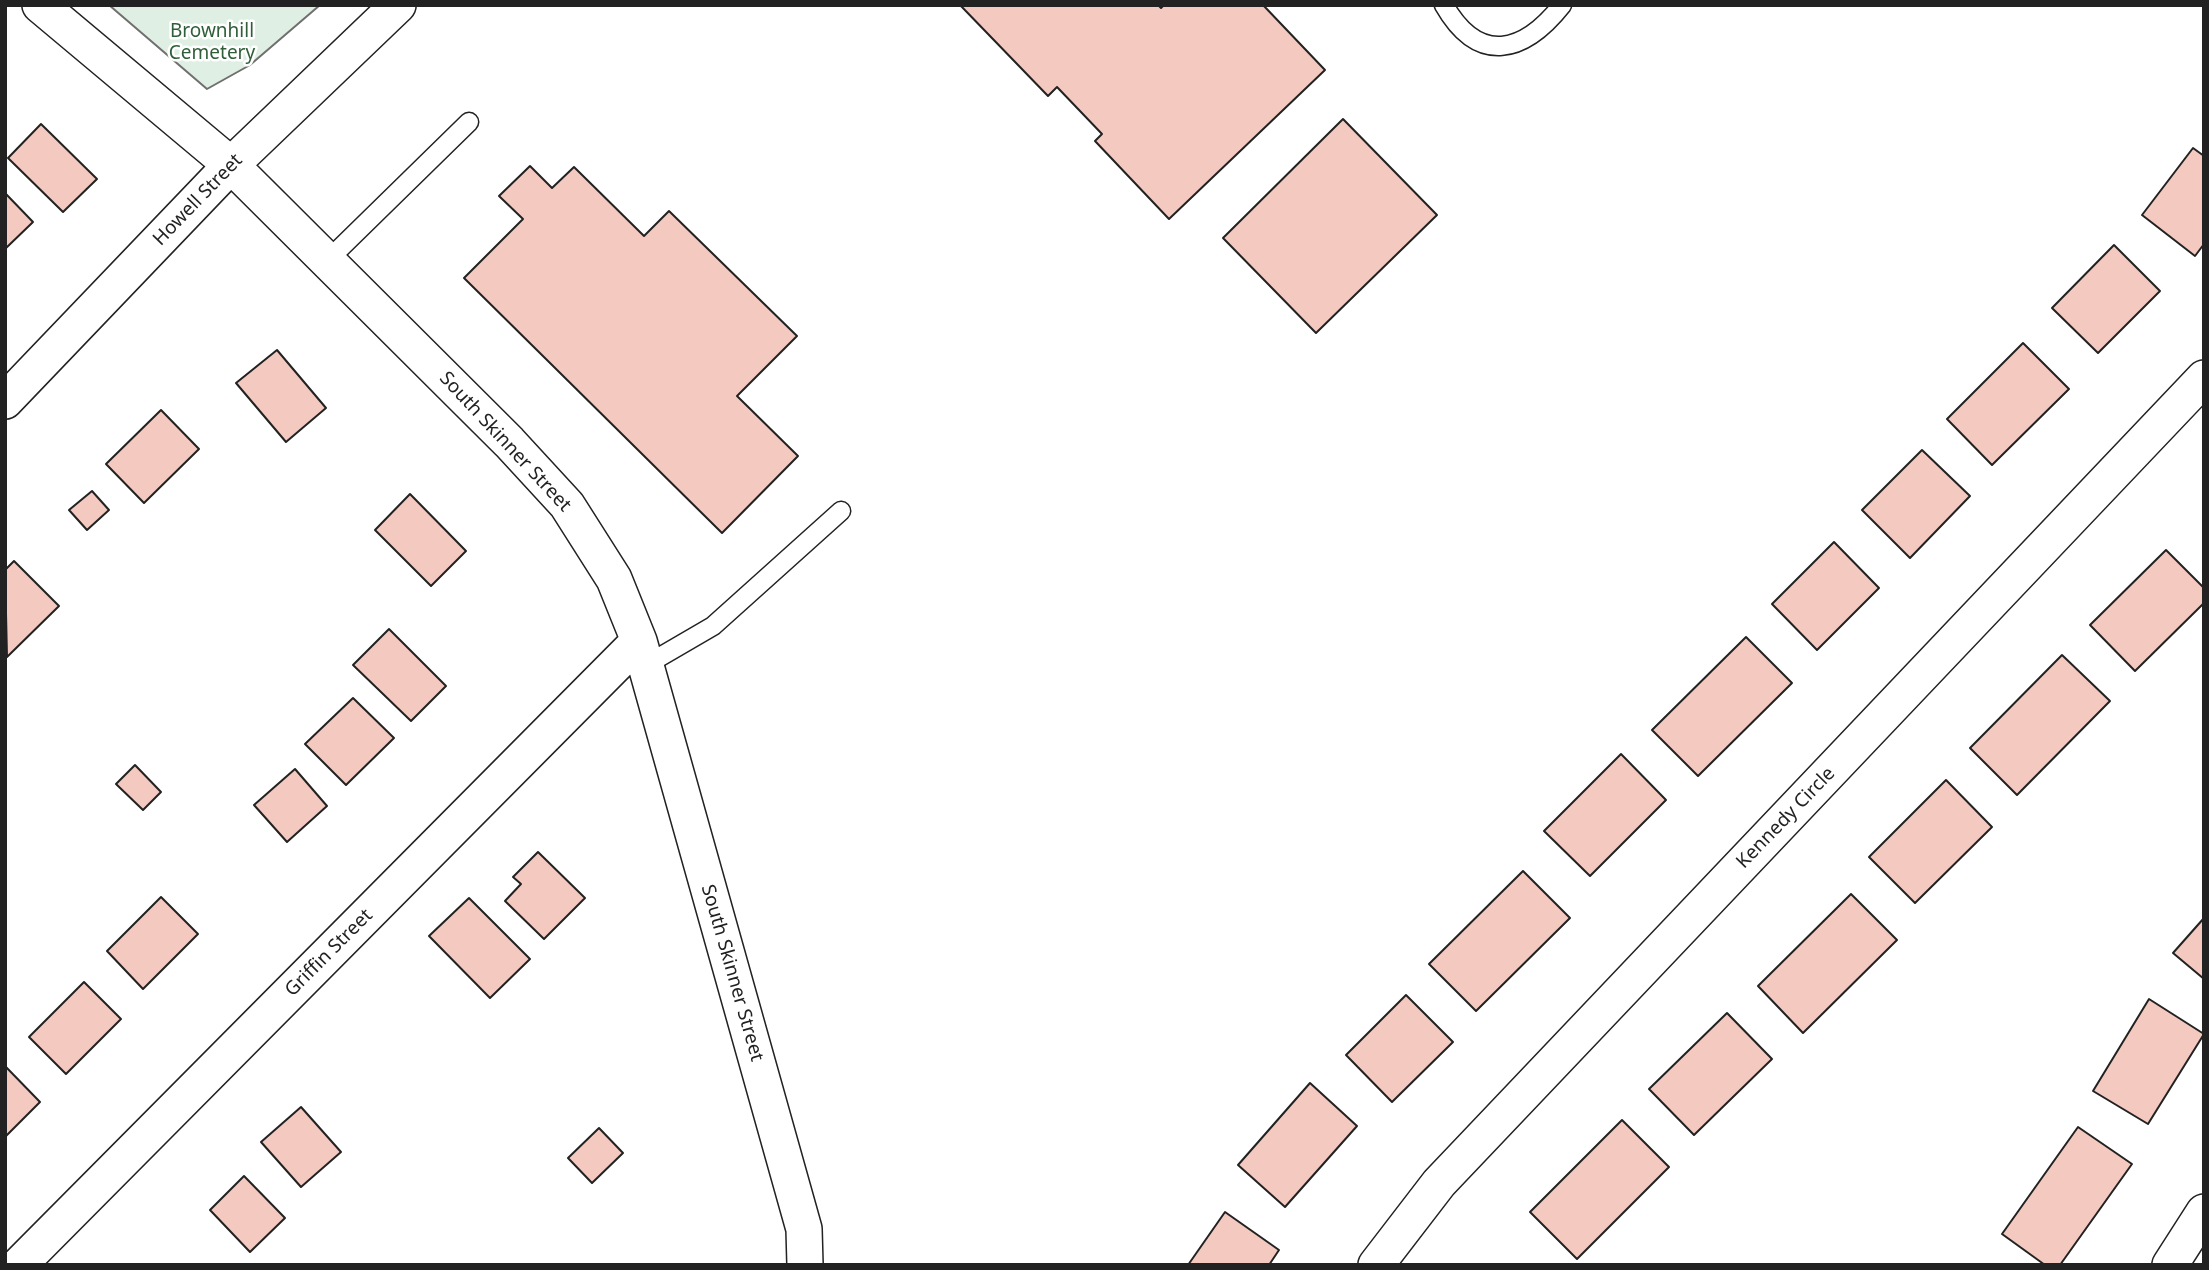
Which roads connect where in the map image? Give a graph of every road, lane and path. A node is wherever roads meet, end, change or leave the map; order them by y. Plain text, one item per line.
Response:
1 (40, 5) edge
2 (398, 5) edge
3 (1444, 5) edge
4 (1562, 5) edge
5 (469, 122) dead end
6 (232, 165) junction
7 (327, 261) junction
8 (2204, 377) edge
9 (5, 401) edge
10 (841, 511) dead end
11 (643, 653) junction
12 (2204, 1212) edge
13 (19, 1265) edge
14 (804, 1265) edge
15 (1376, 1265) edge
16 (2170, 1265) edge

1 - 6 street, South Skinner Street
2 - 6 street, Howell Street
3 - 4 lane
5 - 7 lane
6 - 7 street, South Skinner Street
6 - 9 street, Howell Street
7 - 11 street, South Skinner Street
8 - 15 street, Kennedy Circle
10 - 11 lane
11 - 13 street, Griffin Street
11 - 14 street, South Skinner Street
12 - 16 street

